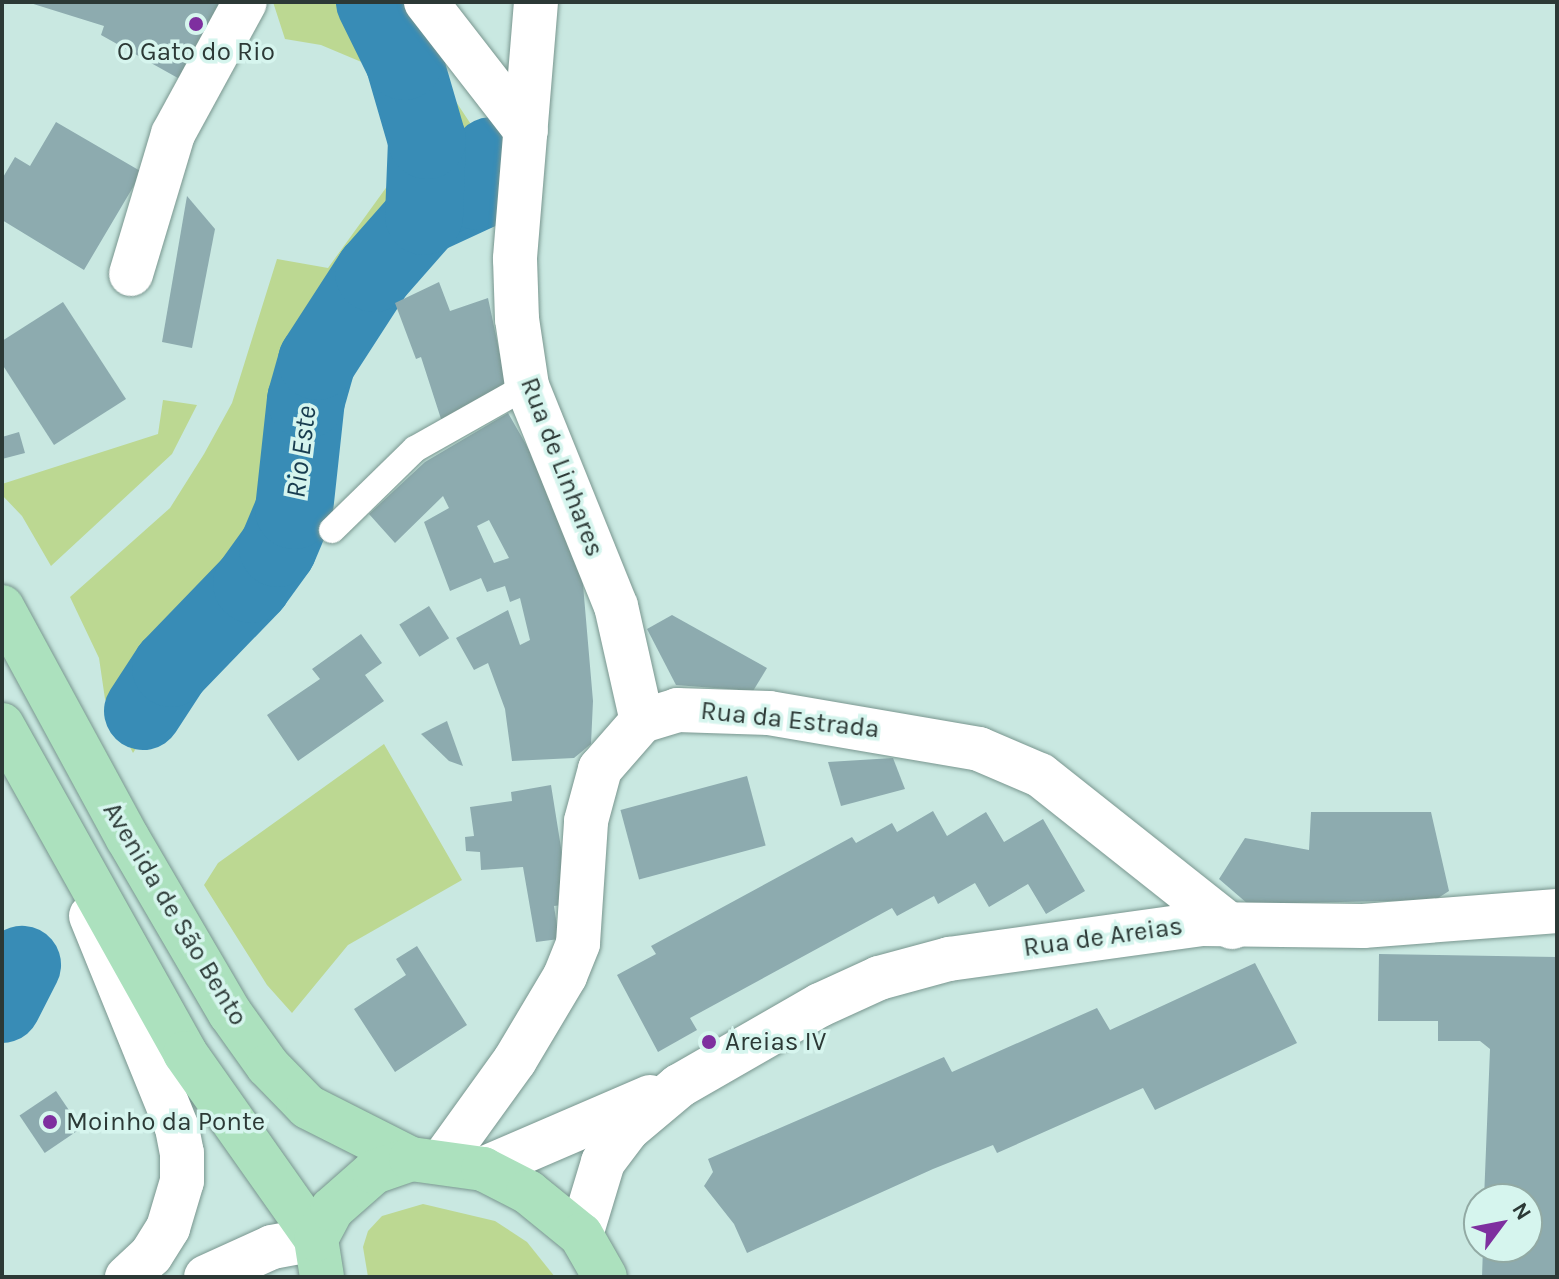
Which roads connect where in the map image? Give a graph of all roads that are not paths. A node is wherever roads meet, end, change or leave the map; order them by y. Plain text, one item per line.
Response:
1 (245, 2) edge
2 (426, 2) edge
3 (536, 2) edge
4 (526, 131) junction
5 (131, 274) dead end
6 (527, 386) junction
7 (332, 530) dead end
8 (2, 607) edge
9 (642, 721) junction
10 (2, 725) edge
11 (60, 831) junction
12 (1557, 911) edge
13 (1232, 927) junction
14 (679, 1086) junction
15 (446, 1163) junction
16 (581, 1235) junction
17 (319, 1258) edge
18 (607, 1275) edge
19 (127, 1277) edge
20 (206, 1277) edge

1 - 5 street
2 - 4 street
3 - 4 street, Rua de Linhares
4 - 6 street, Rua de Linhares
6 - 7 lane
6 - 9 street, Rua de Linhares
8 - 15 main road, Avenida de São Bento
9 - 13 street, Rua da Estrada
9 - 15 street
10 - 11 main road
11 - 17 main road
11 - 19 street
12 - 13 street, Rua de Areias
13 - 14 street, Rua de Areias
14 - 15 street, Rua de Areias
14 - 16 street, Rua de Areias
15 - 16 main road, Avenida de São Bento
15 - 17 main road
16 - 18 main road, Avenida de São Bento
17 - 20 street

